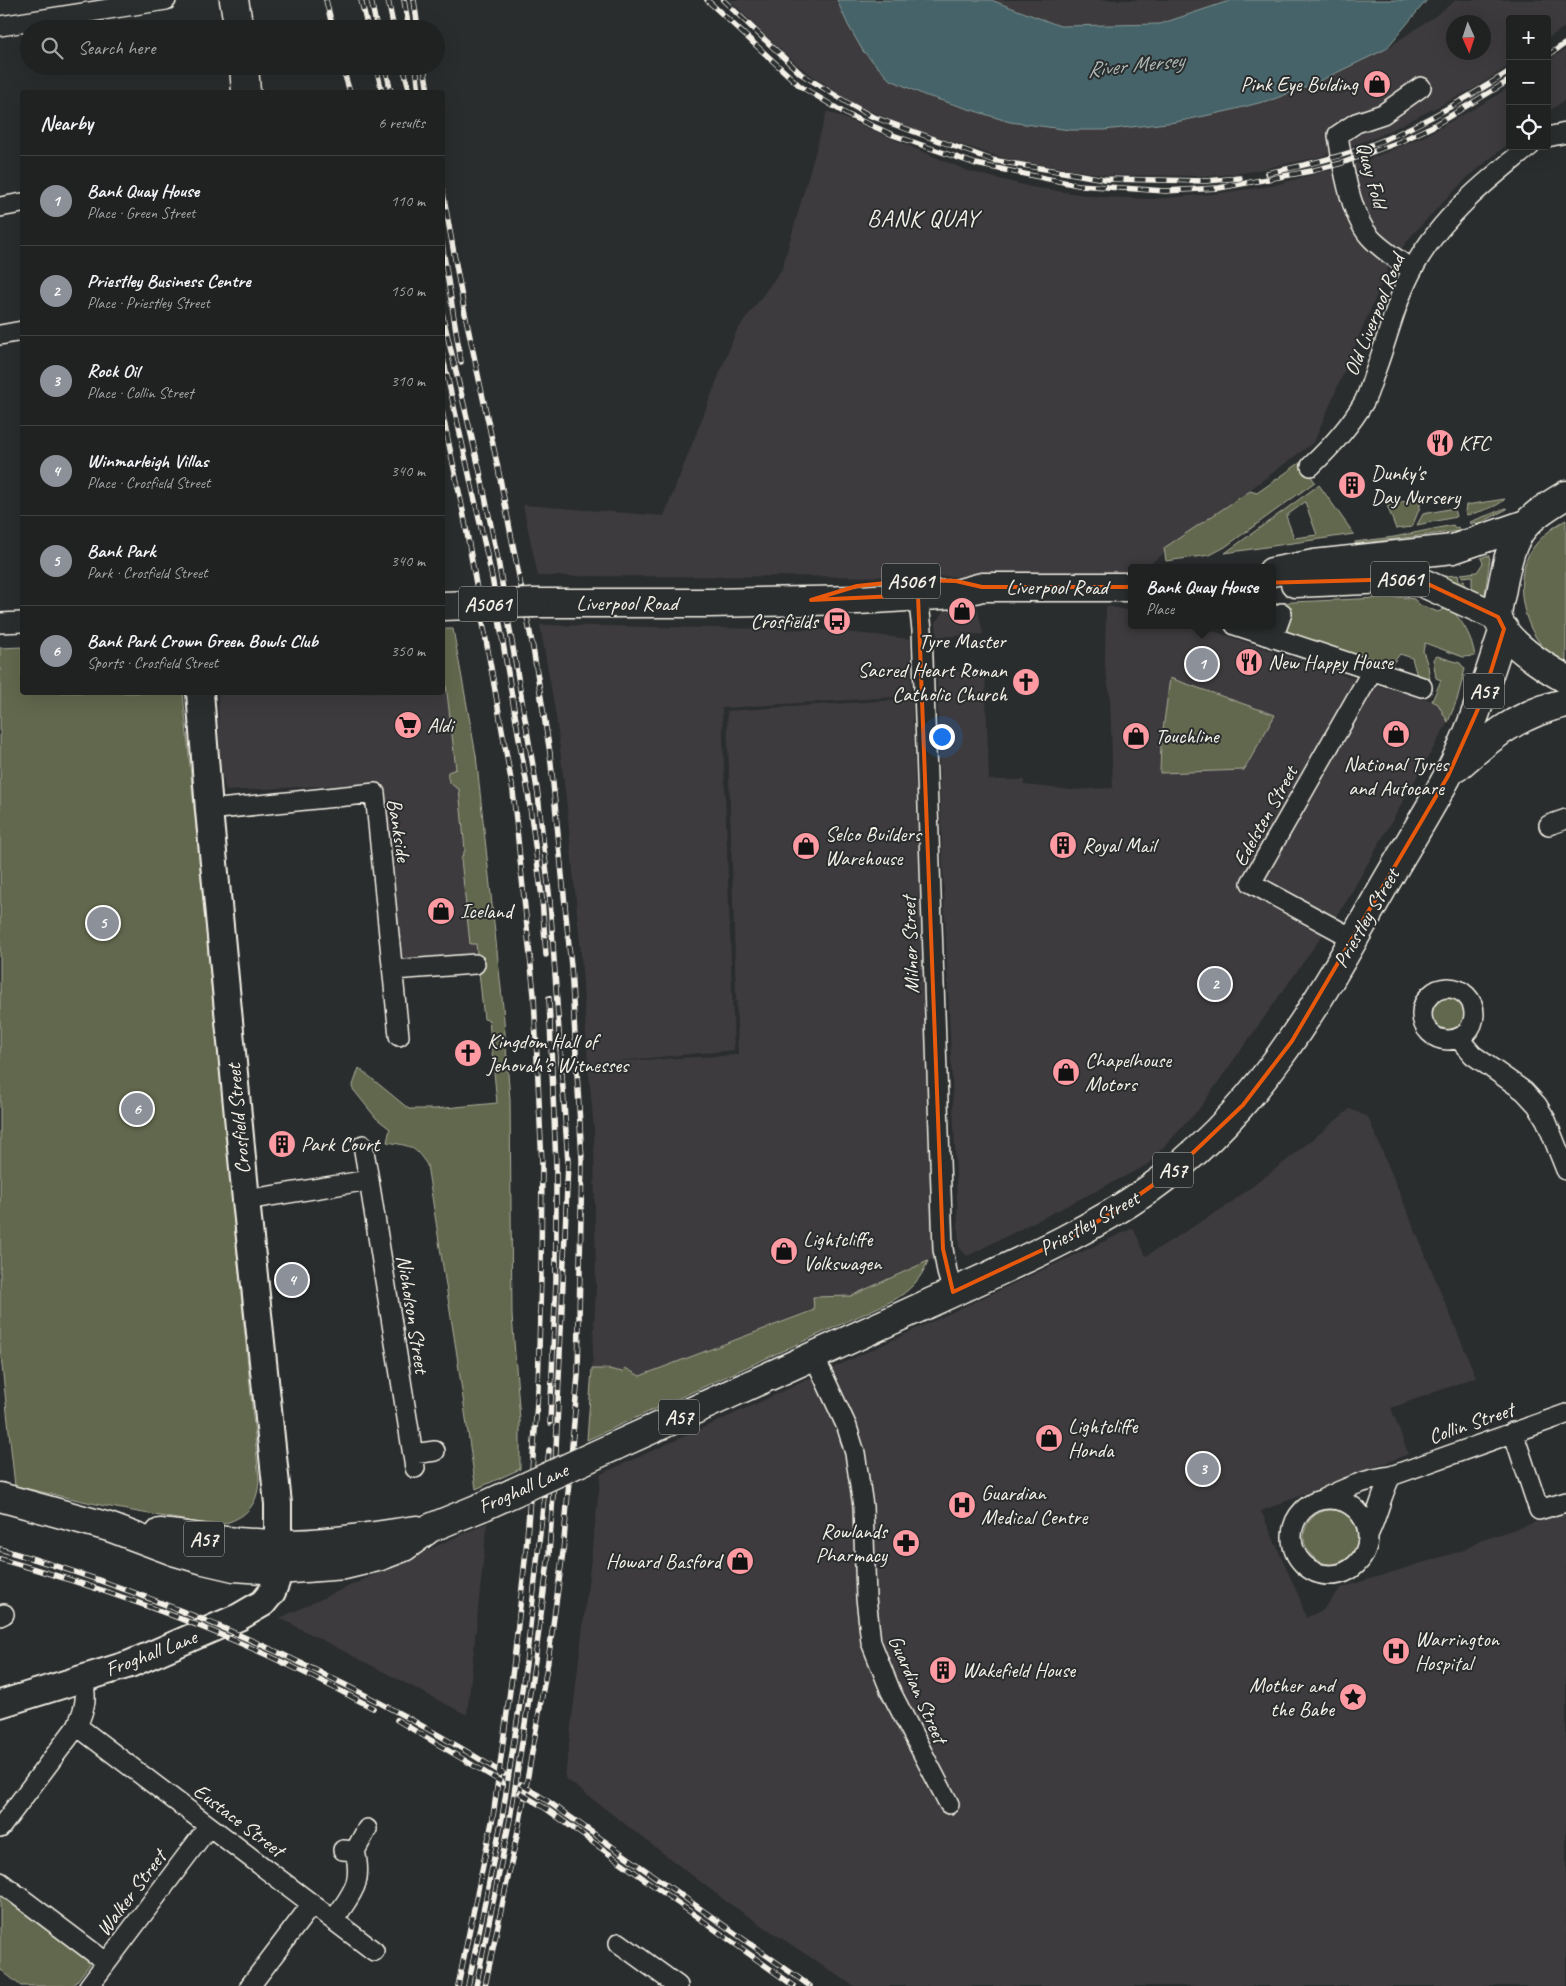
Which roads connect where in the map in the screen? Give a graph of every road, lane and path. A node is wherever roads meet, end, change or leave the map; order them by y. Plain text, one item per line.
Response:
1 (166, 0) edge
2 (234, 0) edge
3 (38, 20) edge
4 (237, 20) edge
5 (20, 23) edge
6 (0, 26) edge
7 (245, 75) edge
8 (1421, 87) dead end
9 (246, 90) edge
10 (1566, 133) edge
11 (1551, 136) edge
12 (1525, 150) edge
13 (20, 203) edge
14 (0, 207) edge
15 (1412, 270) junction
16 (20, 331) edge
17 (0, 334) edge
18 (1311, 466) dead end
19 (1566, 495) edge
20 (1523, 525) junction
21 (1276, 571) edge
22 (1276, 584) edge
23 (1128, 587) edge
24 (982, 588) junction
25 (918, 595) junction
26 (811, 600) junction
27 (445, 606) edge
28 (1282, 613) dead end
29 (20, 622) edge
30 (0, 623) edge
31 (1501, 623) junction
32 (1247, 629) edge
33 (1273, 638) junction
34 (1372, 671) junction
35 (1566, 679) edge
36 (1422, 687) dead end
37 (200, 695) edge
38 (1566, 703) edge
39 (1448, 776) junction
40 (209, 810) junction
41 (1354, 939) junction
42 (475, 964) dead end
43 (393, 970) junction
44 (400, 1036) dead end
45 (1458, 1038) dead end
46 (363, 1146) dead end
47 (1566, 1170) edge
48 (369, 1180) junction
49 (246, 1200) junction
50 (953, 1292) junction
51 (814, 1356) junction
52 (1566, 1414) edge
53 (1513, 1432) junction
54 (615, 1446) joint
55 (435, 1451) dead end
56 (1391, 1476) junction
57 (0, 1497) edge
58 (1323, 1499) junction
59 (1566, 1502) edge
60 (1368, 1535) junction
61 (278, 1558) junction
62 (82, 1678) junction
63 (0, 1704) edge
64 (77, 1726) junction
65 (949, 1804) dead end
66 (209, 1826) junction
67 (0, 1828) edge
68 (367, 1829) dead end
69 (0, 1882) edge
70 (312, 1904) junction
71 (334, 1920) junction
72 (619, 1943) dead end
73 (374, 1951) dead end
74 (106, 1962) junction
75 (89, 1986) edge
76 (250, 1986) edge
77 (678, 1986) edge

1 - 3 street
2 - 4 highway
5 - 6 street
7 - 9 highway
8 - 15 street, Quay Fold
10 - 11 street
12 - 15 street, Old Liverpool Road
13 - 14 street
15 - 18 street, Old Liverpool Road
16 - 17 street
19 - 20 highway, A57
20 - 21 highway, A5061
20 - 31 highway, A57
22 - 31 highway, A5061
23 - 24 highway, Liverpool Road / A5061
24 - 25 highway, Liverpool Road / A5061
24 - 26 highway, Liverpool Road / A5061
25 - 26 highway, Liverpool Road / A5061
25 - 50 street, Milner Street
26 - 27 highway, Liverpool Road / A5061, bridge
28 - 33 street
29 - 30 street
31 - 35 highway, A57
31 - 39 highway, Priestley Street / A57
32 - 33 street
33 - 34 street
34 - 36 street
34 - 41 street, Edelsten Street
37 - 40 street, Crosfield Street
38 - 39 highway, Priestley Street / A57
39 - 41 highway, Priestley Street / A57
40 - 43 street, Bankside
40 - 49 street, Crosfield Street
41 - 50 highway, Priestley Street / A57
42 - 43 street
43 - 44 street, Bankside
45 - 47 street
46 - 48 street, Nicholson Street
48 - 49 street
48 - 55 street, Nicholson Street
49 - 61 street, Crosfield Street
50 - 51 highway, Priestley Street / A57
51 - 54 highway, Priestley Street / A57
51 - 65 street, Guardian Street
52 - 53 street, Collin Street
53 - 56 street, Collin Street
53 - 59 street
54 - 61 highway, Froghall Lane / A57, bridge
56 - 58 street, Collin Street
56 - 60 street, Collin Street
57 - 61 highway, A57
58 - 60 street
58 - 60 street, Collin Street
61 - 62 street, Froghall Lane
62 - 63 street, Froghall Lane
62 - 64 street
64 - 66 street, Eustace Street
64 - 67 street
66 - 70 street, Eustace Street
66 - 74 street, Walker Street
68 - 71 street
69 - 74 street
70 - 71 street, Eustace Street
70 - 76 street
71 - 73 street, Eustace Street
72 - 77 street
74 - 75 street, Walker Street

